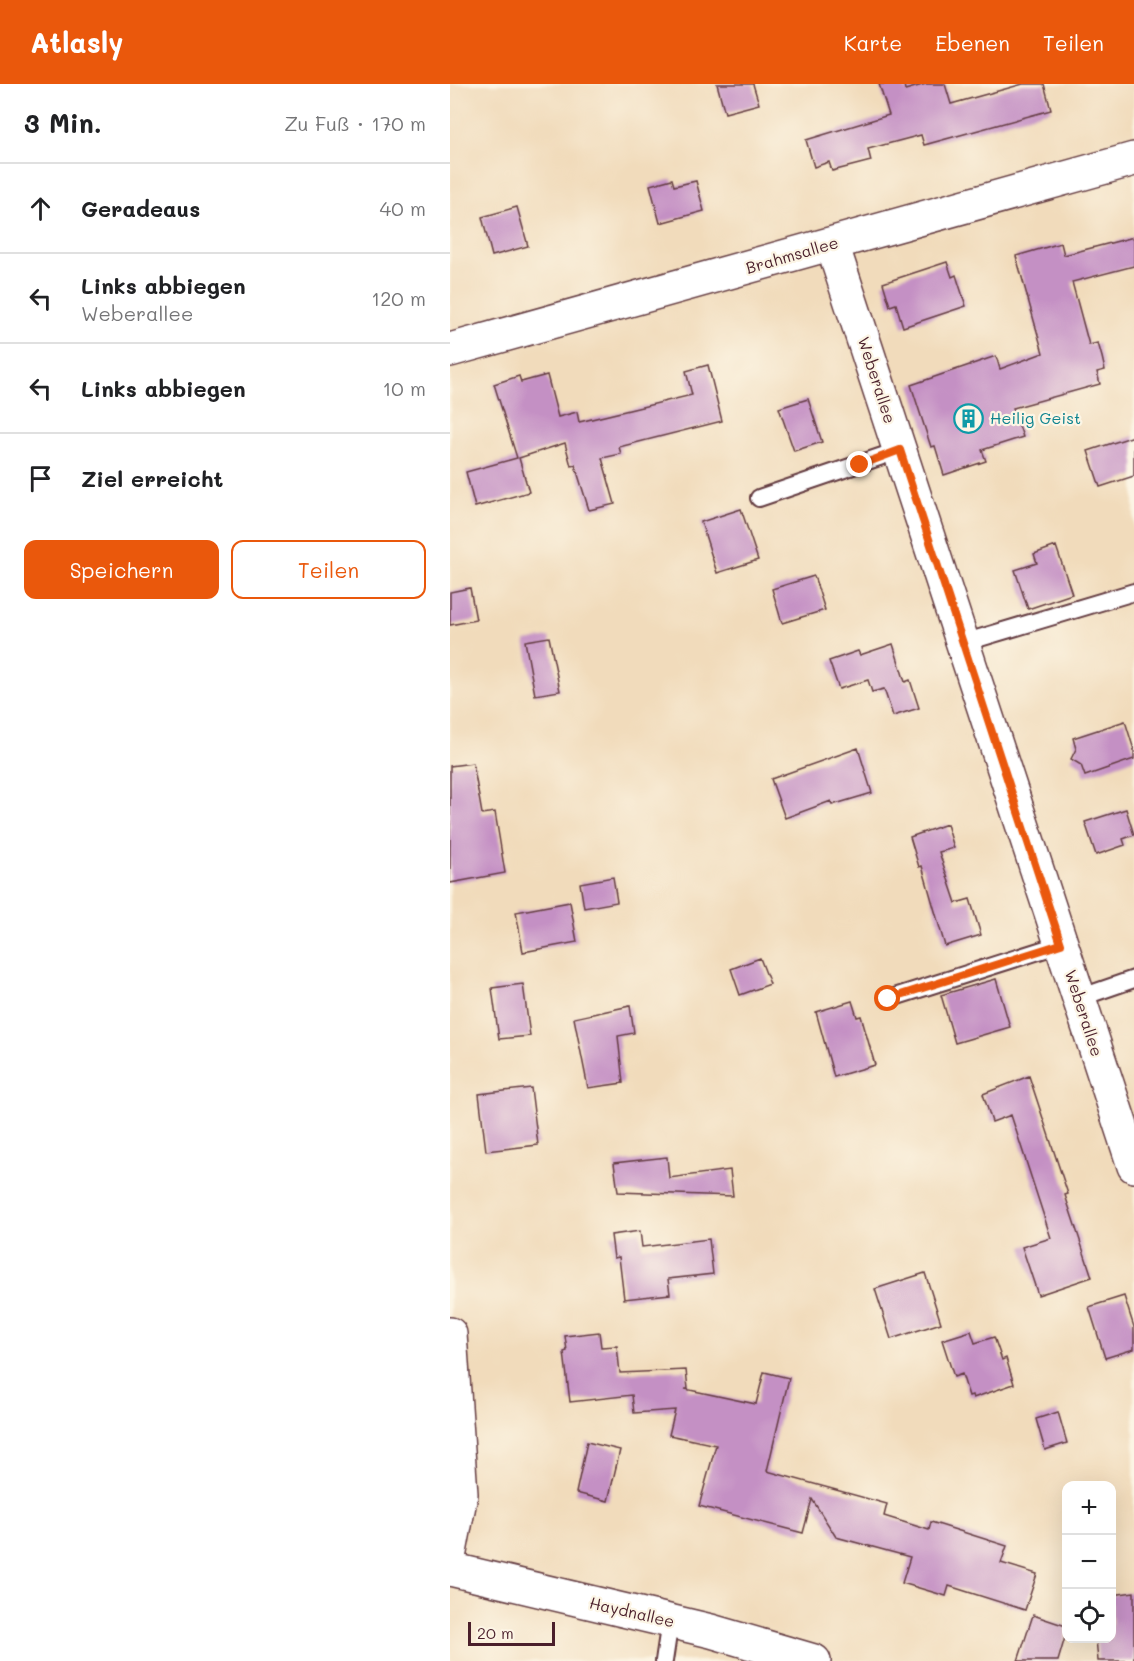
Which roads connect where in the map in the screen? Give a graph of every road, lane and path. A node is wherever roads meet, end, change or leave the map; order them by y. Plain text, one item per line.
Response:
1 (1134, 159) edge
2 (832, 244) junction
3 (450, 350) edge
4 (900, 450) junction
5 (759, 498) dead end
6 (1134, 592) edge
7 (963, 644) junction
8 (1061, 944) junction
9 (1134, 979) edge
10 (1079, 998) junction
11 (888, 999) dead end
12 (1134, 1166) edge
13 (450, 1334) edge
14 (450, 1552) edge
15 (450, 1569) edge
16 (670, 1621) junction
17 (664, 1661) edge
18 (814, 1661) edge

1 - 2 street, Brahmsallee
2 - 3 street, Brahmsallee
2 - 4 street, Weberallee
4 - 5 lane
4 - 7 street, Weberallee
6 - 7 lane
7 - 8 street, Weberallee
8 - 10 street, Weberallee
8 - 11 lane
9 - 10 lane
10 - 12 street, Weberallee
13 - 14 street
15 - 16 street, Haydnallee
16 - 17 lane
16 - 18 street, Haydnallee

